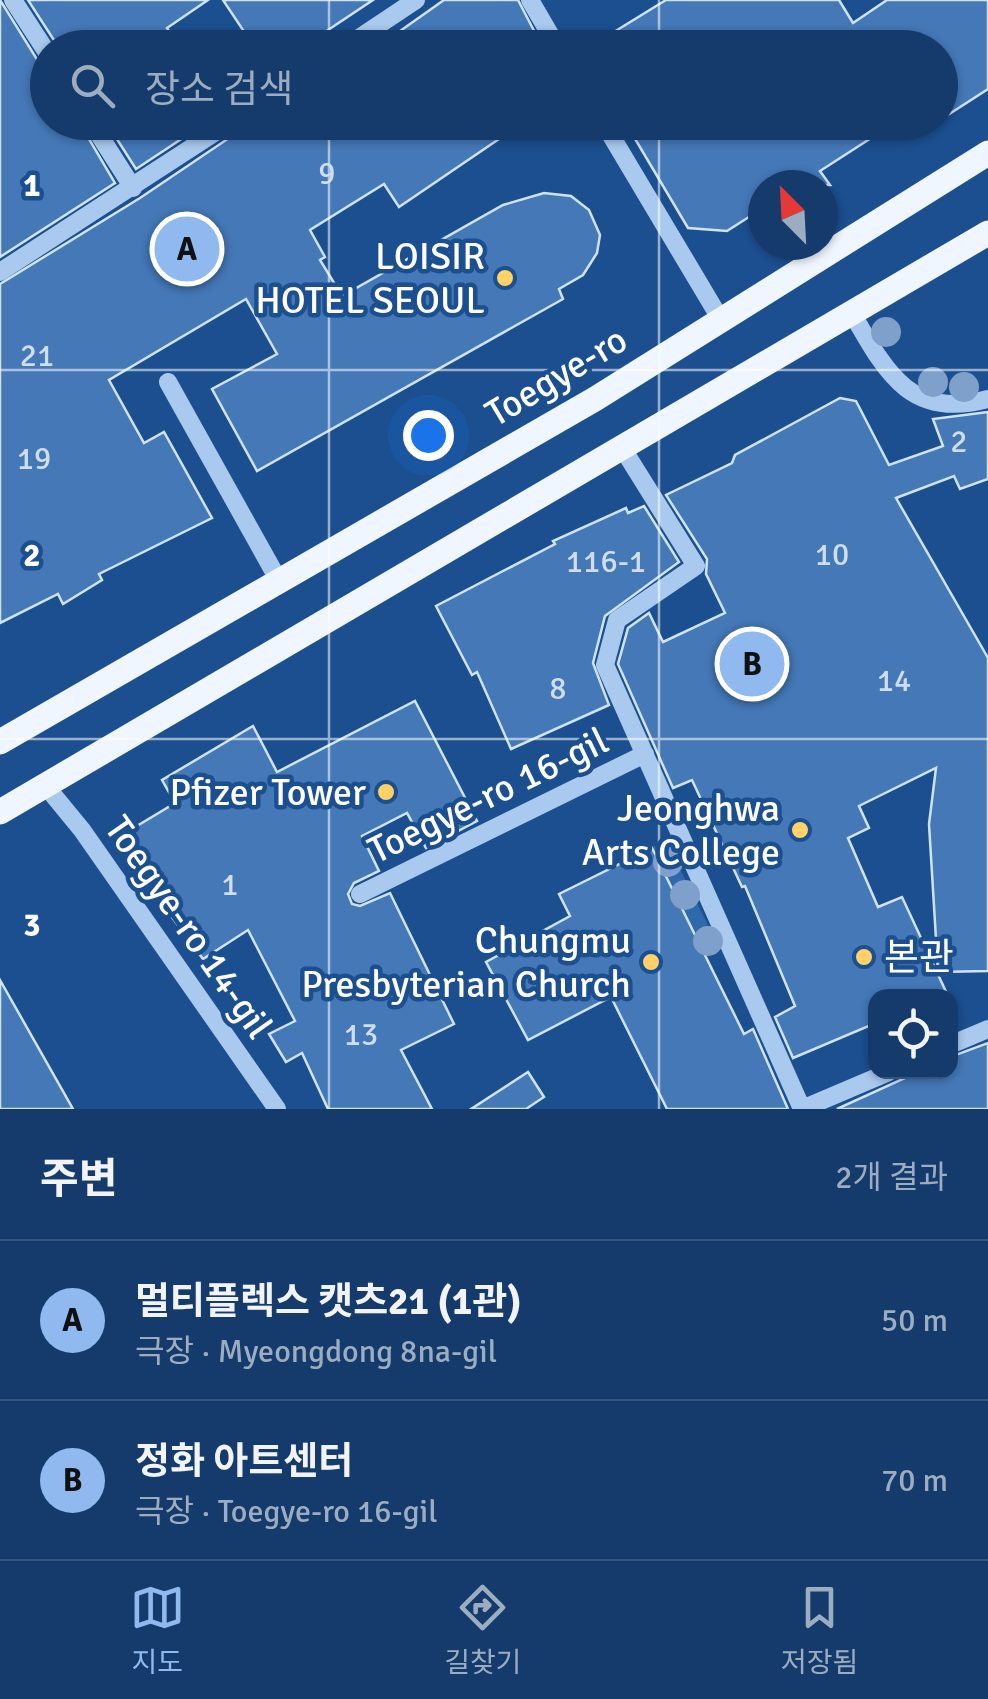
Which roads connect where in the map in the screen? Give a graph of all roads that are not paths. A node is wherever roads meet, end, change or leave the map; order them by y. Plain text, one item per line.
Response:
1 (13, 0) edge
2 (416, 0) edge
3 (530, 0) edge
4 (32, 30) edge
5 (371, 30) edge
6 (548, 30) edge
7 (102, 140) edge
8 (204, 140) edge
9 (614, 140) edge
10 (988, 153) edge
11 (133, 188) junction
12 (988, 233) edge
13 (0, 272) edge
14 (852, 313) junction
15 (721, 320) junction
16 (168, 382) dead end
17 (988, 399) edge
18 (623, 449) junction
19 (279, 581) junction
20 (1, 740) edge
21 (645, 754) junction
22 (45, 785) junction
23 (0, 812) edge
24 (360, 894) dead end
25 (988, 1030) edge
26 (958, 1043) edge
27 (873, 1079) edge
28 (277, 1109) edge

1 - 4 street
2 - 5 street
3 - 6 street
7 - 11 street
8 - 11 street
9 - 15 street
10 - 15 main road, Toegye-ro
11 - 13 street
12 - 14 main road
14 - 17 street
14 - 18 main road
15 - 19 main road, Toegye-ro
16 - 19 street
18 - 21 street, Toegye-ro 16-gil
18 - 22 main road
19 - 20 main road, Toegye-ro
21 - 24 street, Toegye-ro 16-gil
21 - 27 street, Toegye-ro 16-gil
22 - 23 main road
22 - 28 street, Toegye-ro 14-gil
25 - 26 street

